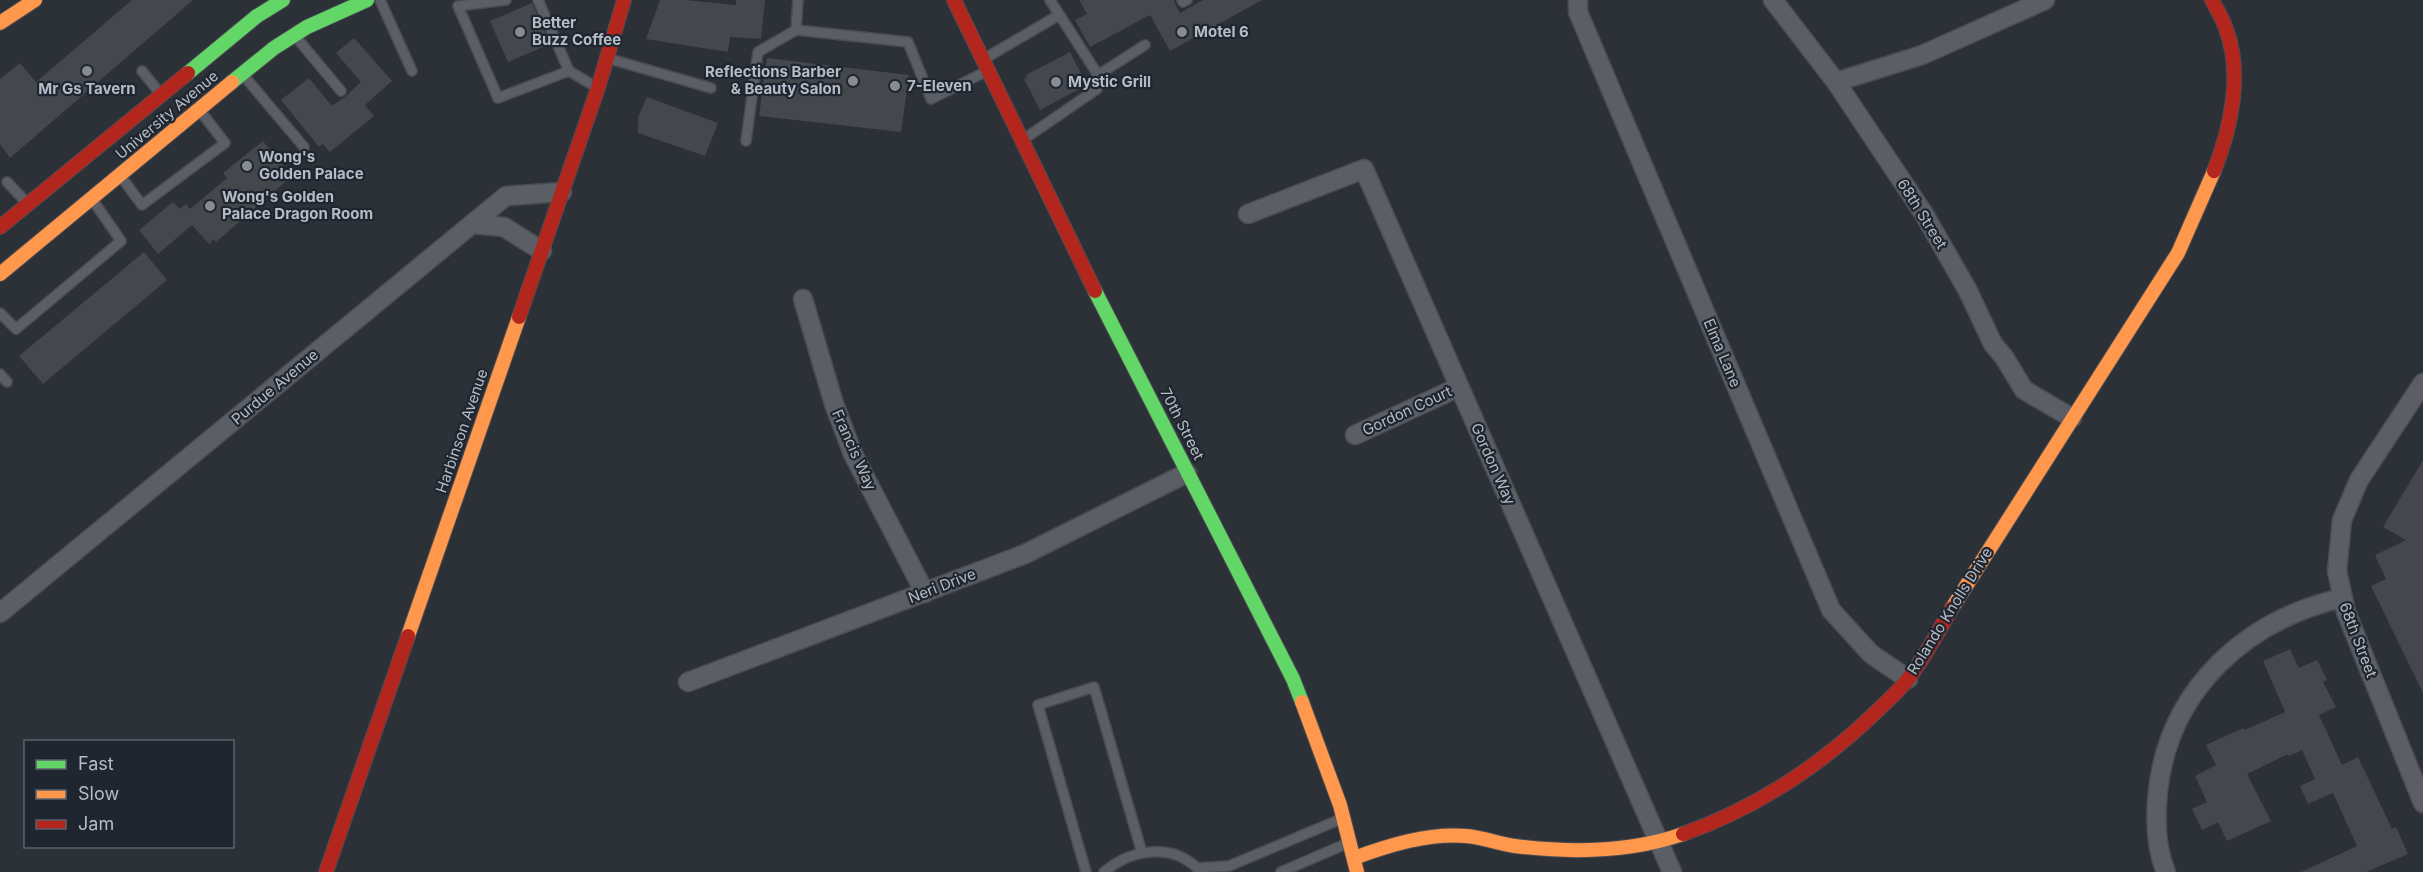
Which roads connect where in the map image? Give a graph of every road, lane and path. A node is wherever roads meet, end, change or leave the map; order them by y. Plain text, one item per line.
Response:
1 (35, 0) edge
2 (282, 0) edge
3 (367, 0) edge
4 (380, 0) edge
5 (506, 0) edge
6 (538, 0) edge
7 (624, 0) edge
8 (798, 0) edge
9 (954, 0) edge
10 (1050, 0) edge
11 (1578, 0) edge
12 (1773, 0) edge
13 (2044, 0) edge
14 (2212, 0) edge
15 (457, 3) edge
16 (266, 4) edge
17 (1059, 15) junction
18 (0, 23) edge
19 (796, 30) junction
20 (295, 35) junction
21 (1145, 45) dead end
22 (607, 59) junction
23 (986, 65) junction
24 (142, 71) dead end
25 (412, 71) dead end
26 (569, 71) junction
27 (243, 74) junction
28 (1098, 75) junction
29 (1836, 82) junction
30 (598, 88) junction
31 (711, 88) dead end
32 (341, 91) dead end
33 (161, 94) junction
34 (199, 110) junction
35 (1022, 140) junction
36 (746, 141) dead end
37 (304, 147) dead end
38 (120, 175) junction
39 (8, 182) dead end
40 (562, 192) junction
41 (92, 198) junction
42 (27, 204) junction
43 (1248, 214) dead end
44 (472, 224) junction
45 (0, 227) edge
46 (542, 251) junction
47 (0, 274) edge
48 (803, 299) dead end
49 (0, 313) edge
50 (0, 374) edge
51 (7, 382) dead end
52 (2423, 383) edge
53 (1459, 387) junction
54 (2072, 418) junction
55 (1355, 435) dead end
56 (1187, 473) junction
57 (925, 593) junction
58 (2342, 598) junction
59 (0, 613) edge
60 (1908, 679) junction
61 (688, 682) dead end
62 (2423, 803) edge
63 (1344, 818) junction
64 (1660, 841) junction
65 (1350, 842) junction
66 (1142, 853) junction
67 (1356, 865) edge
68 (1198, 870) edge
69 (326, 872) edge
70 (1086, 872) edge
71 (1104, 872) edge
72 (1281, 872) edge
73 (1672, 872) edge
74 (2166, 872) edge

1 - 18 street
2 - 16 street, University Avenue
3 - 20 street, University Avenue
4 - 25 lane
5 - 15 lane
6 - 26 lane
7 - 22 street, Harbinson Avenue
8 - 19 lane
9 - 23 street, 70th Street
10 - 17 lane
11 - 60 street, Elma Lane
12 - 29 street, 68th Street
13 - 29 street
14 - 54 street, Rolando Knolls Drive
15 - 26 lane
16 - 33 street, University Avenue
17 - 23 lane
17 - 28 lane
19 - 23 lane
19 - 36 lane
20 - 27 street, University Avenue
20 - 32 lane
21 - 28 lane
22 - 30 street, Harbinson Avenue
22 - 31 lane
23 - 35 street, 70th Street
24 - 33 lane
26 - 30 lane
27 - 34 street, University Avenue
27 - 37 lane
28 - 35 lane
29 - 54 street, 68th Street
30 - 40 street, Harbinson Avenue
33 - 42 street, University Avenue
34 - 38 street, University Avenue
34 - 38 lane
35 - 56 street, 70th Street
38 - 41 street, University Avenue
39 - 42 lane
40 - 44 street, Purdue Avenue
40 - 46 street, Harbinson Avenue
41 - 47 street, University Avenue
41 - 49 lane
42 - 45 street, University Avenue
43 - 53 street, Gordon Way
44 - 46 street
44 - 59 street, Purdue Avenue
46 - 69 street, Harbinson Avenue
48 - 57 street, Francis Way
50 - 51 lane
52 - 58 street, 68th Street
53 - 55 street, Gordon Court
53 - 64 street, Gordon Way
54 - 60 street, Rolando Knolls Drive
56 - 57 street, Neri Drive
56 - 63 street, 70th Street
57 - 61 street, Neri Drive
58 - 62 street, 68th Street
58 - 74 street
60 - 64 street, Rolando Knolls Drive
63 - 65 street, 70th Street
63 - 68 lane
64 - 67 street, Rolando Knolls Drive
64 - 73 street, Gordon Way
65 - 67 street, 70th Street
65 - 72 lane
66 - 68 lane
66 - 70 lane
66 - 71 lane

